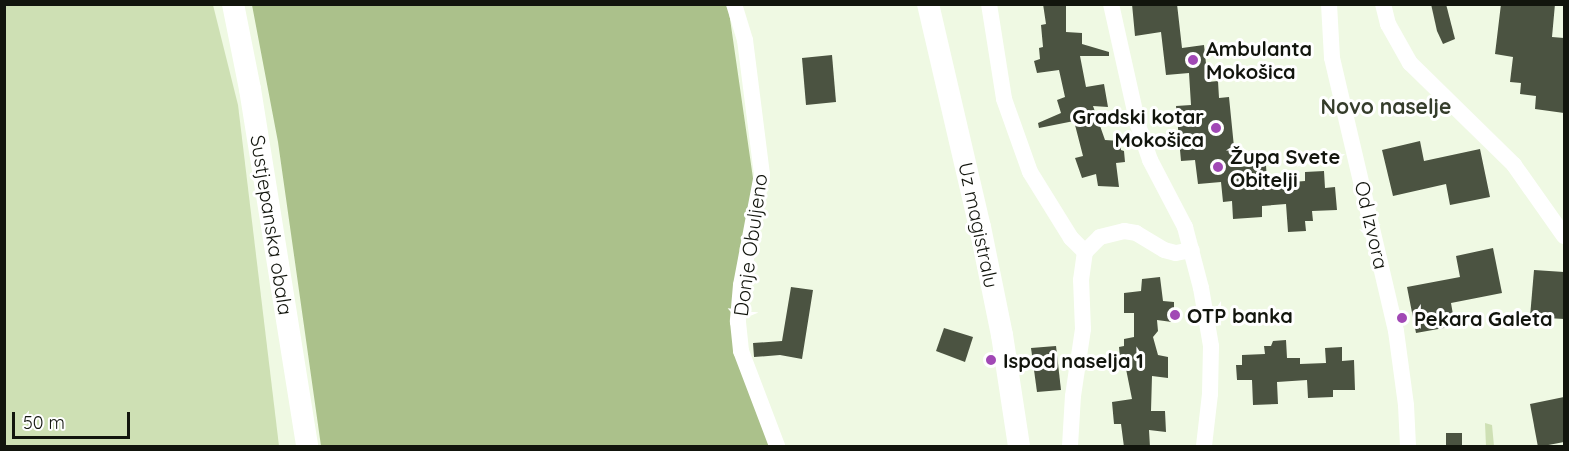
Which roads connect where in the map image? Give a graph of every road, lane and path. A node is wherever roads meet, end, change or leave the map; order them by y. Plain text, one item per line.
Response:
1 (233, 4) edge
2 (734, 4) edge
3 (928, 4) edge
4 (989, 4) edge
5 (1111, 4) edge
6 (1329, 4) edge
7 (1383, 4) edge
8 (1564, 236) edge
9 (1192, 250) junction
10 (1085, 252) junction
11 (307, 447) edge
12 (777, 447) edge
13 (1019, 447) edge
14 (1070, 447) edge
15 (1204, 447) edge
16 (1408, 447) edge

1 - 11 main road, Sustjepanska obala
2 - 12 street, Donje Obuljeno
3 - 13 main road, Uz magistralu
4 - 10 street
5 - 9 street
6 - 16 street, Od Izvora
7 - 8 street
9 - 10 street
9 - 15 street
10 - 14 street

